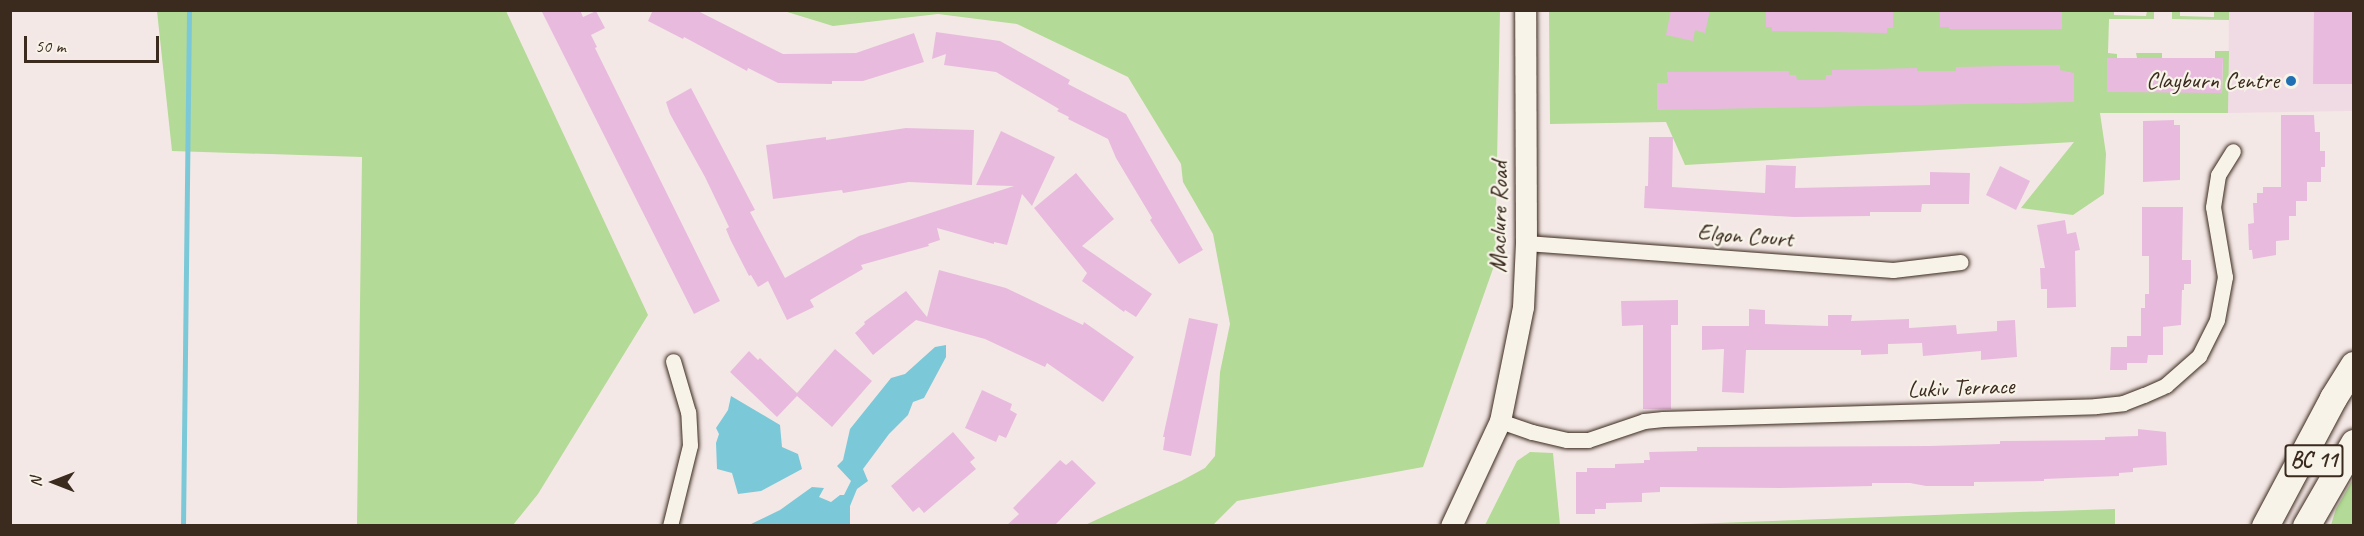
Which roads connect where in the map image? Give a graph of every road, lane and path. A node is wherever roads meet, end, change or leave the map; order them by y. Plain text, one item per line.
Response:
1 (1525, 10) edge
2 (2233, 151) dead end
3 (1526, 243) junction
4 (1961, 262) dead end
5 (673, 361) dead end
6 (2354, 365) edge
7 (2354, 397) edge
8 (1500, 421) junction
9 (2354, 443) edge
10 (670, 525) edge
11 (1452, 525) edge
12 (2265, 525) edge
13 (2277, 525) edge
14 (2306, 525) edge

1 - 3 street, Maclure Road
2 - 8 street, Lukiv Terrace
3 - 4 street, Elgon Court
3 - 8 street, Maclure Road
5 - 10 street
6 - 12 highway
7 - 13 highway, BC 11
8 - 11 street, Maclure Road
9 - 14 highway, BC 11

